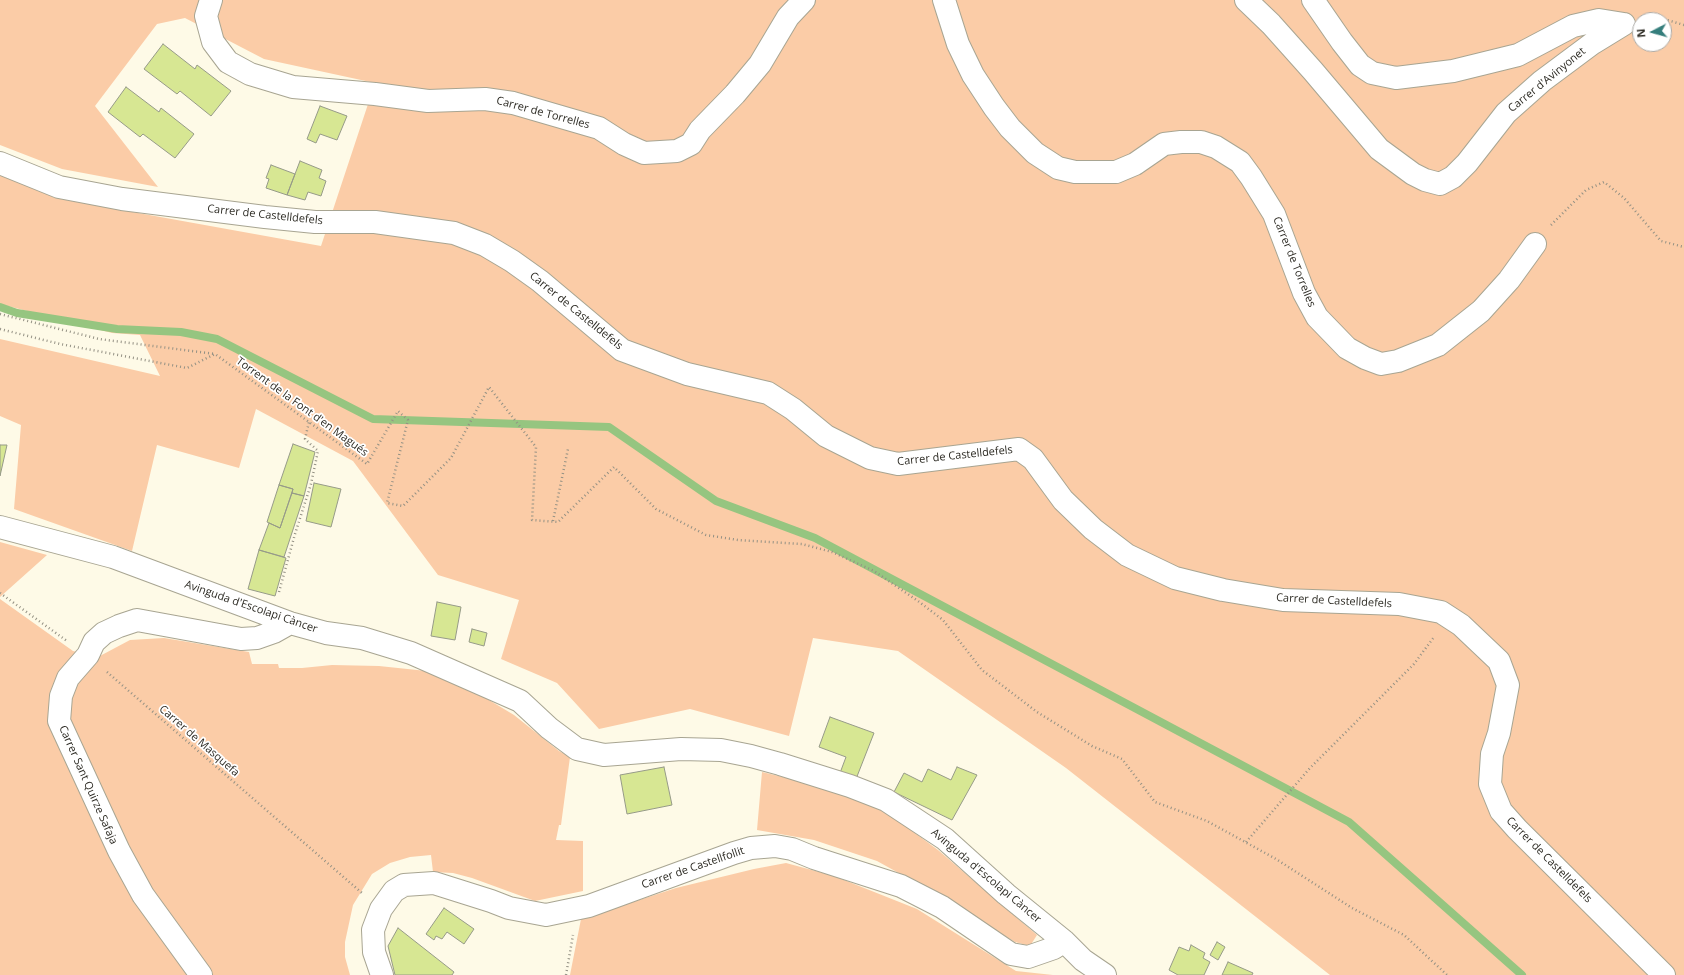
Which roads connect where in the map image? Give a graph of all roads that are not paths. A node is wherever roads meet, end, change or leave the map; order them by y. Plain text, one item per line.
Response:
1 (211, 0) edge
2 (804, 0) edge
3 (944, 0) edge
4 (1246, 0) edge
5 (1313, 0) edge
6 (0, 163) edge
7 (1535, 244) road end
8 (0, 527) edge
9 (281, 619) junction
10 (1064, 941) junction
11 (201, 975) edge
12 (382, 975) edge
13 (1105, 975) edge
14 (1664, 975) edge

1 - 2 street, Carrer de Torrelles
3 - 7 street, Carrer de Torrelles
4 - 5 street, Carrer d'Avinyonet
6 - 14 street, Carrer de Castelldefels
8 - 9 street, Avinguda d'Escolapi Càncer
9 - 10 street, Avinguda d'Escolapi Càncer
9 - 11 street, Carrer Sant Quirze Safaja
10 - 12 street, Carrer de Castellfollit
10 - 13 street, Avinguda d'Escolapi Càncer

